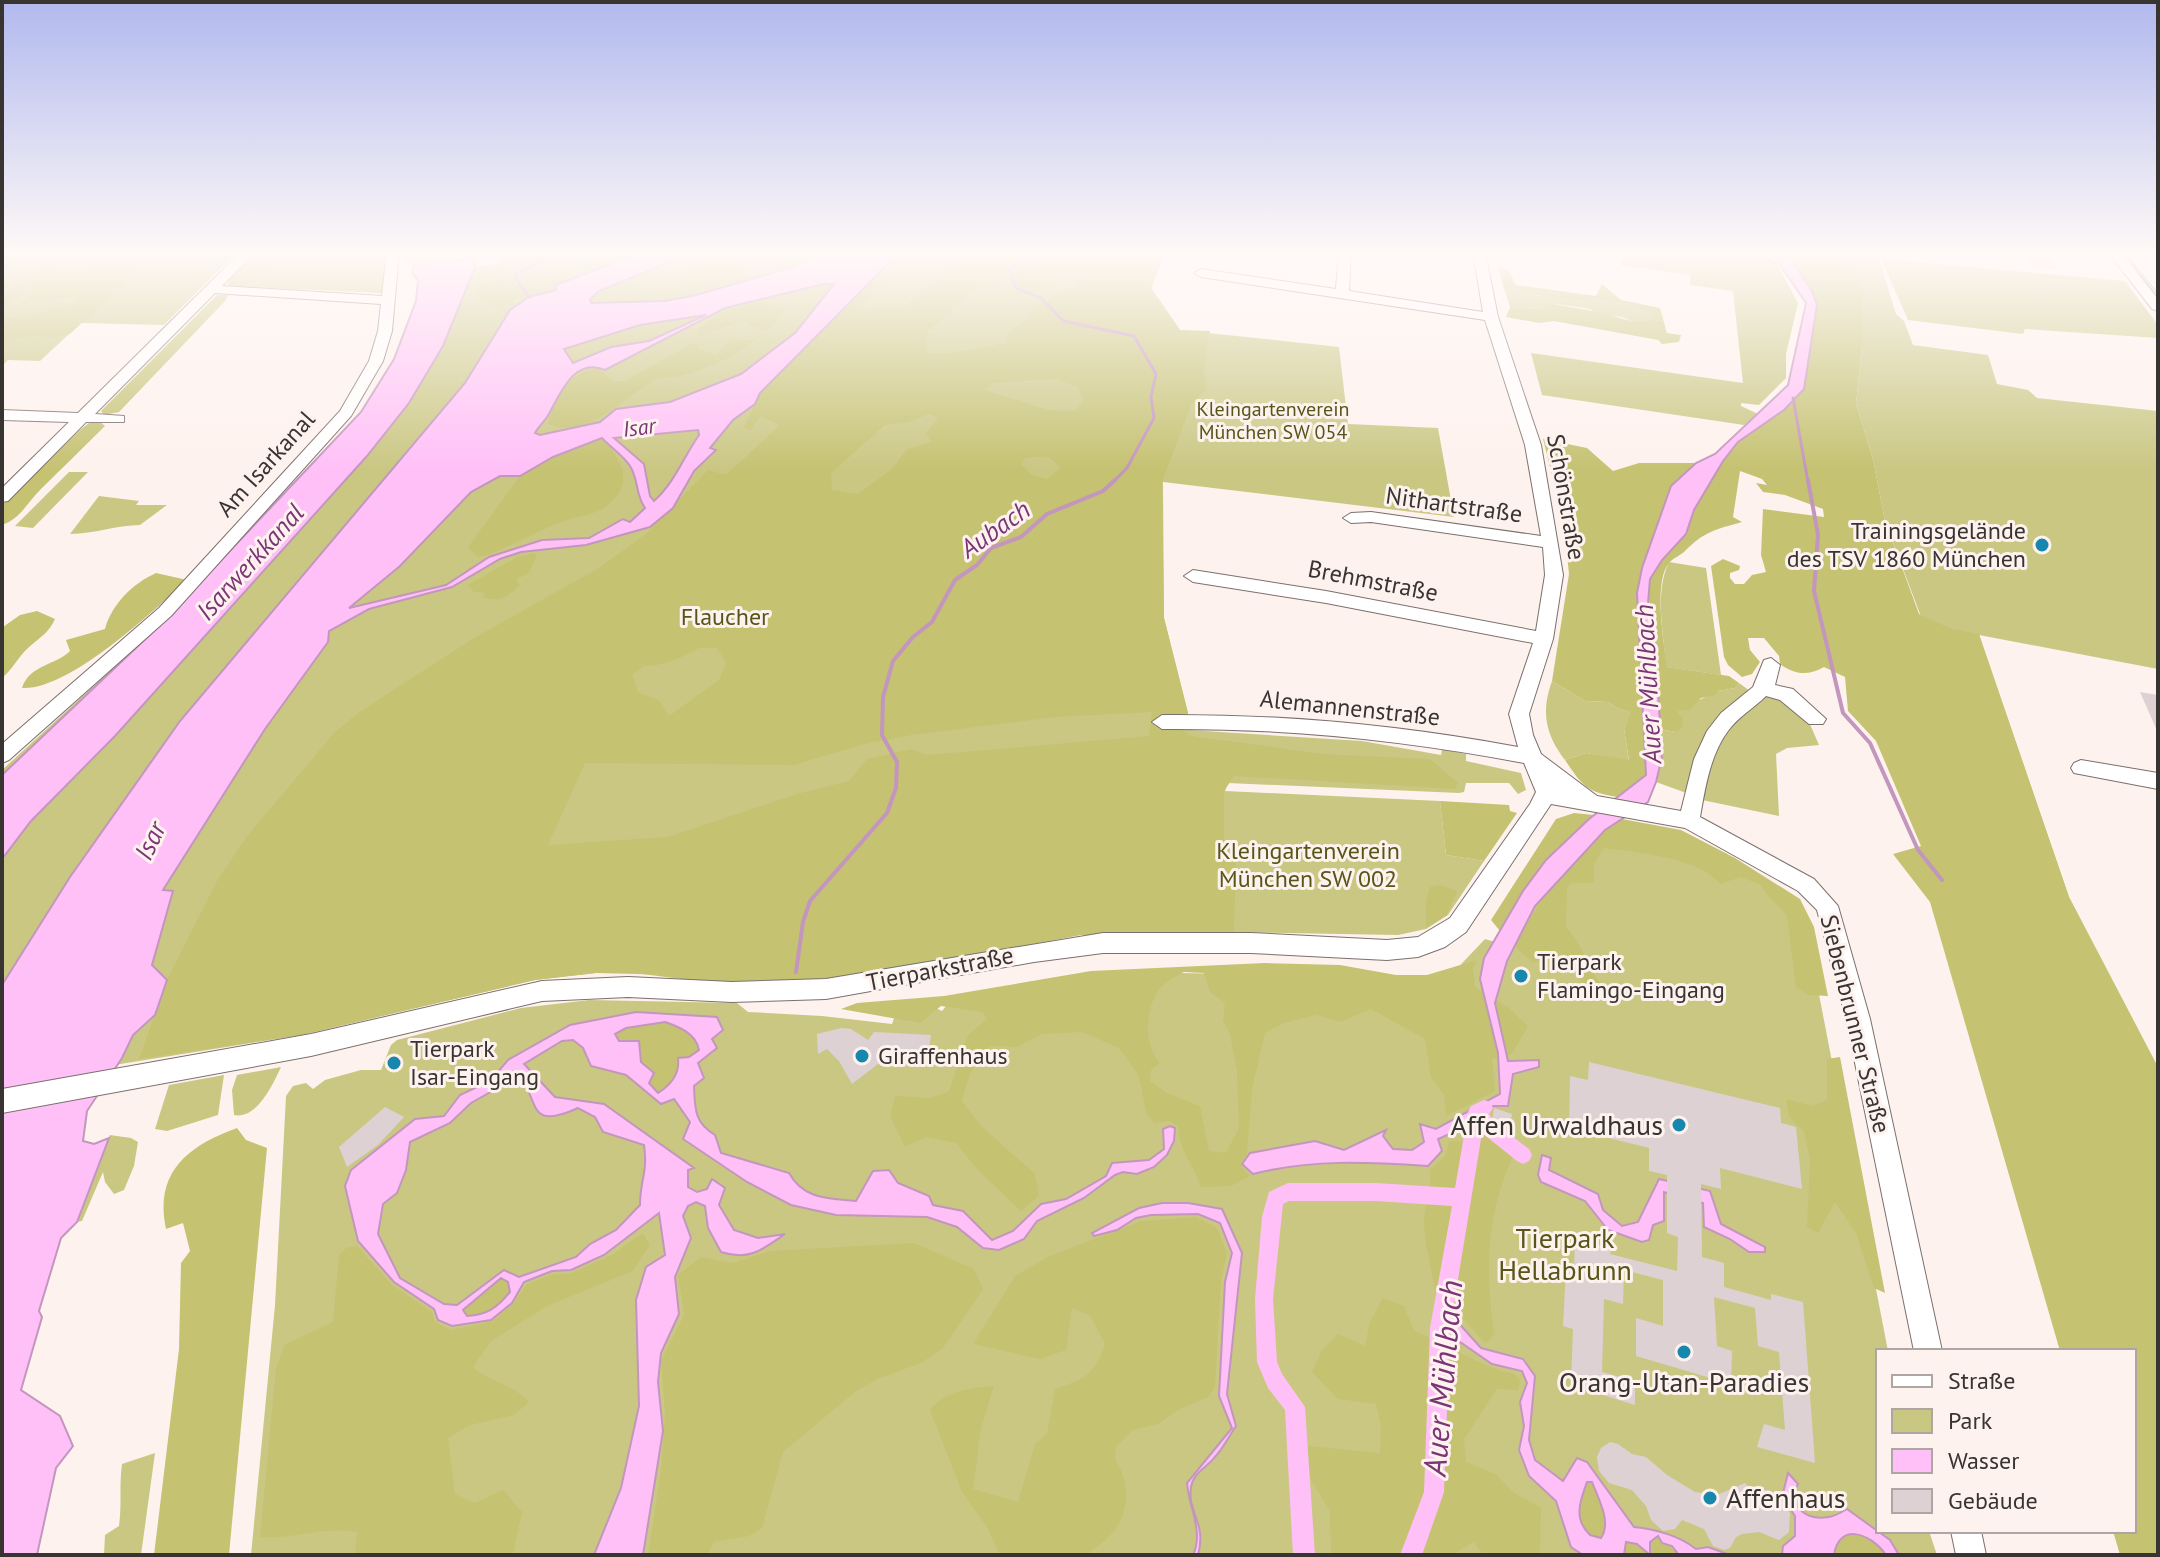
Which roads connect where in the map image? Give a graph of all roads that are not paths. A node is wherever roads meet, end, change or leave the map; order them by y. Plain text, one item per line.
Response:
1 (174, 325) edge
2 (386, 325) edge
3 (1494, 325) edge
4 (2, 415) edge
5 (85, 417) junction
6 (119, 419) dead end
7 (2, 497) edge
8 (1351, 518) dead end
9 (1551, 543) junction
10 (1193, 576) dead end
11 (1544, 639) junction
12 (1771, 665) dead end
13 (1764, 689) junction
14 (1816, 719) dead end
15 (1162, 722) dead end
16 (2, 755) edge
17 (1533, 757) junction
18 (2081, 768) dead end
19 (2158, 781) edge
20 (1545, 795) junction
21 (1598, 803) junction
22 (1689, 821) junction
23 (2, 1101) edge
24 (1928, 1349) edge
25 (1966, 1533) edge
26 (1971, 1555) edge

1 - 5 street
2 - 16 street, Am Isarkanal
3 - 9 street, Schönstraße
4 - 5 street
5 - 6 street
5 - 7 street
8 - 9 street, Nithartstraße
9 - 11 street, Schönstraße
10 - 11 street, Brehmstraße
11 - 17 street, Schönstraße
12 - 13 street
13 - 14 street
13 - 22 street
15 - 17 street, Alemannenstraße
17 - 20 street, Schönstraße
17 - 21 street
18 - 19 street
20 - 21 street, Siebenbrunner Straße
20 - 23 street, Tierparkstraße
21 - 22 street, Siebenbrunner Straße
22 - 24 street, Siebenbrunner Straße
25 - 26 street

